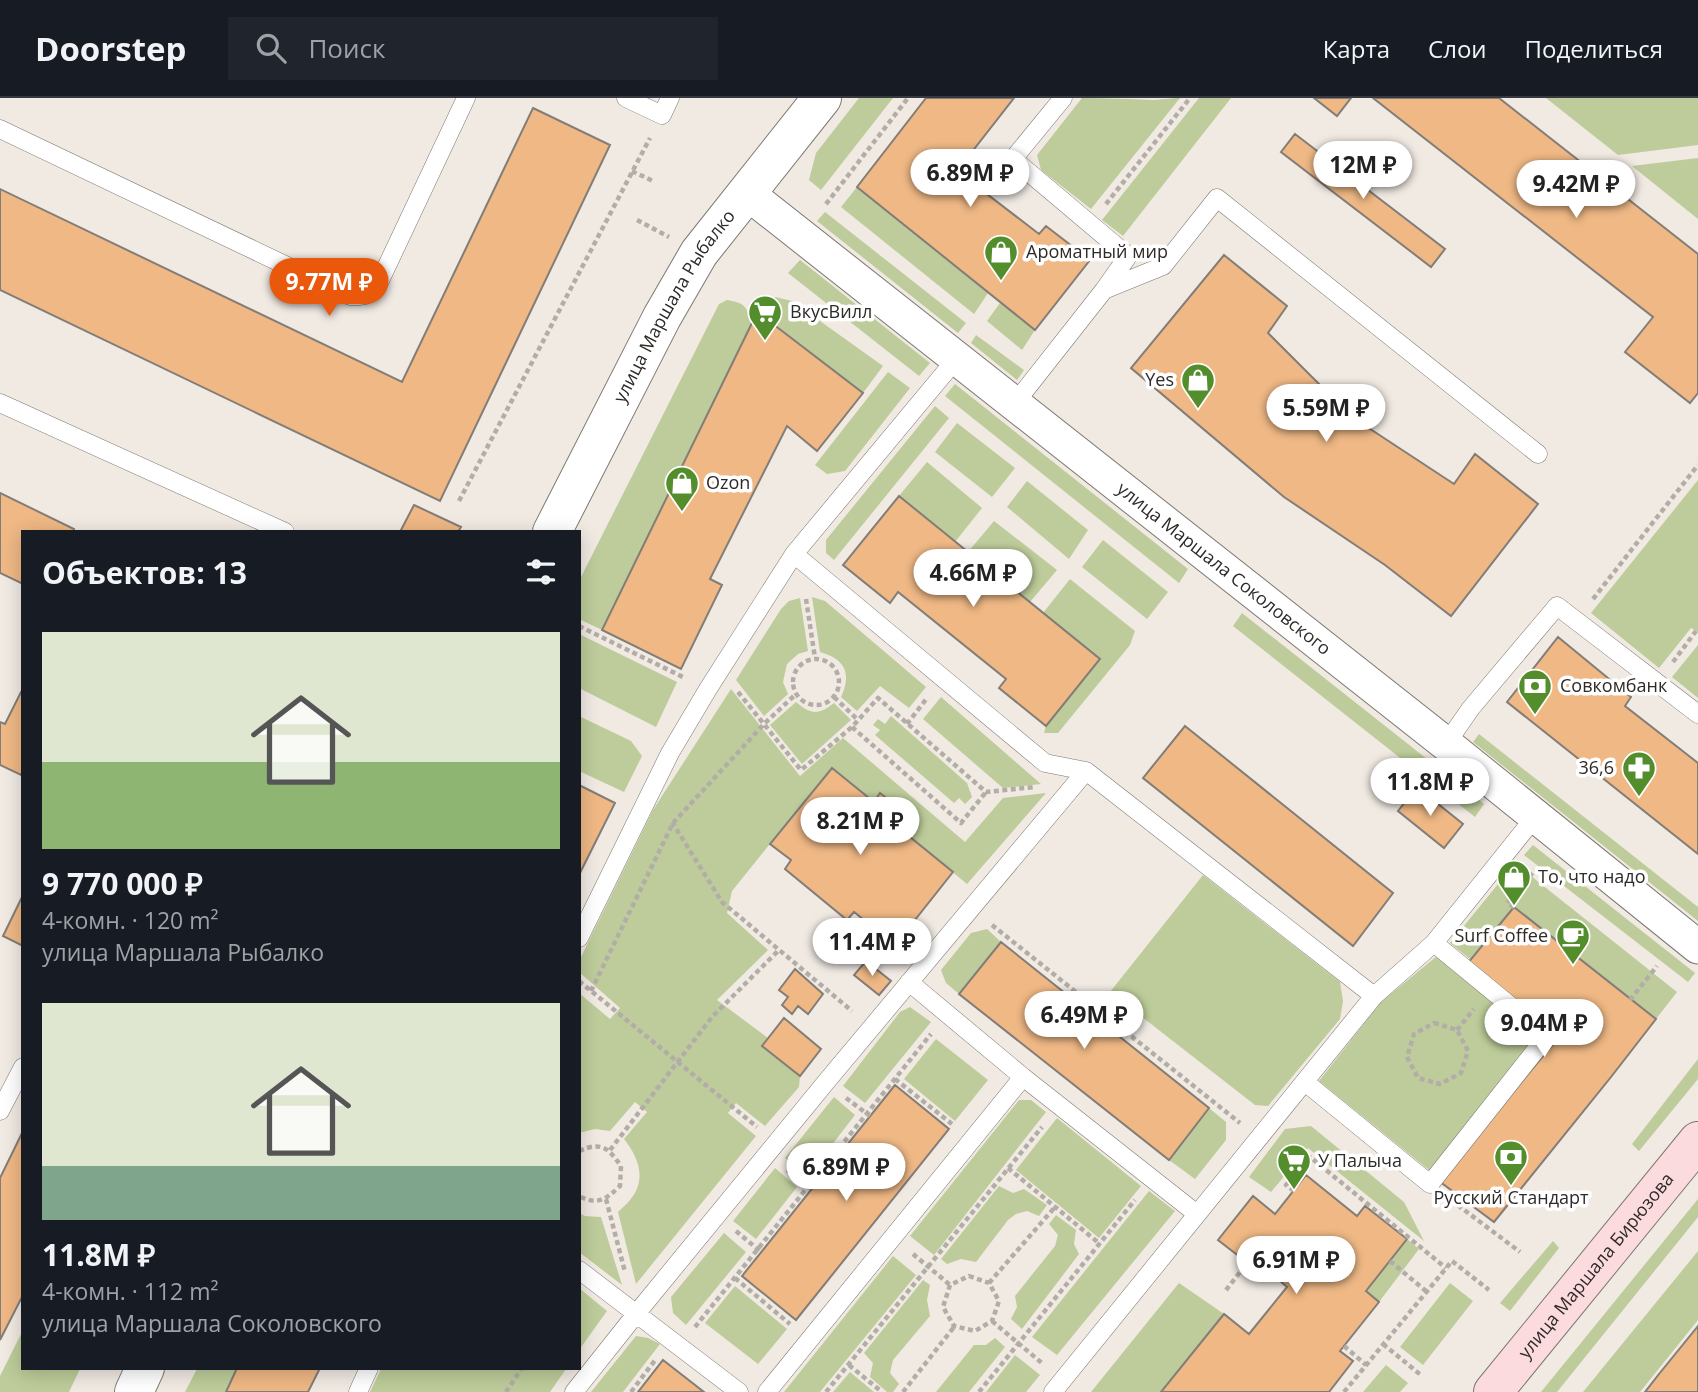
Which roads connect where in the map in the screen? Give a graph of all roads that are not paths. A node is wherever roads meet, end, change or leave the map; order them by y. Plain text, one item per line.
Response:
1 (466, 98) edge
2 (626, 98) edge
3 (670, 98) edge
4 (822, 98) edge
5 (1063, 98) edge
6 (0, 129) edge
7 (747, 193) junction
8 (1104, 290) junction
9 (957, 358) junction
10 (0, 403) edge
11 (1016, 404) junction
12 (1538, 454) dead end
13 (281, 530) edge
14 (553, 530) edge
15 (797, 557) junction
16 (1698, 714) edge
17 (1446, 744) junction
18 (1081, 777) junction
19 (1535, 817) junction
20 (581, 934) edge
21 (1434, 943) junction
22 (1698, 947) edge
23 (909, 982) junction
24 (1374, 996) junction
25 (21, 1071) edge
26 (1023, 1077) junction
27 (1305, 1082) junction
28 (0, 1111) edge
29 (1698, 1141) edge
30 (1196, 1214) junction
31 (581, 1272) edge
32 (636, 1314) junction
33 (144, 1370) edge
34 (368, 1370) edge
35 (1057, 1388) edge
36 (134, 1392) edge
37 (358, 1392) edge
38 (574, 1392) edge
39 (739, 1392) edge
40 (767, 1392) edge
41 (1493, 1392) edge

1 - 6 lane
2 - 3 lane
4 - 7 street, улица Маршала Рыбалко
5 - 8 lane
7 - 9 street, улица Маршала Соколовского
7 - 14 street, улица Маршала Рыбалко
8 - 11 lane
8 - 12 lane
9 - 11 street, улица Маршала Соколовского
9 - 15 lane
10 - 13 lane
11 - 17 street, улица Маршала Соколовского
15 - 18 lane
15 - 20 lane
16 - 17 lane
17 - 19 street, улица Маршала Соколовского
18 - 23 lane
18 - 24 lane
19 - 21 lane
19 - 22 street, улица Маршала Соколовского
21 - 24 lane
21 - 27 lane
23 - 26 lane
23 - 32 lane
24 - 27 lane
25 - 28 lane
26 - 30 lane
26 - 40 lane
27 - 30 lane
29 - 41 main road, улица Маршала Бирюзова
30 - 35 lane
31 - 32 lane
32 - 38 lane
32 - 39 lane
33 - 36 street
34 - 37 lane

